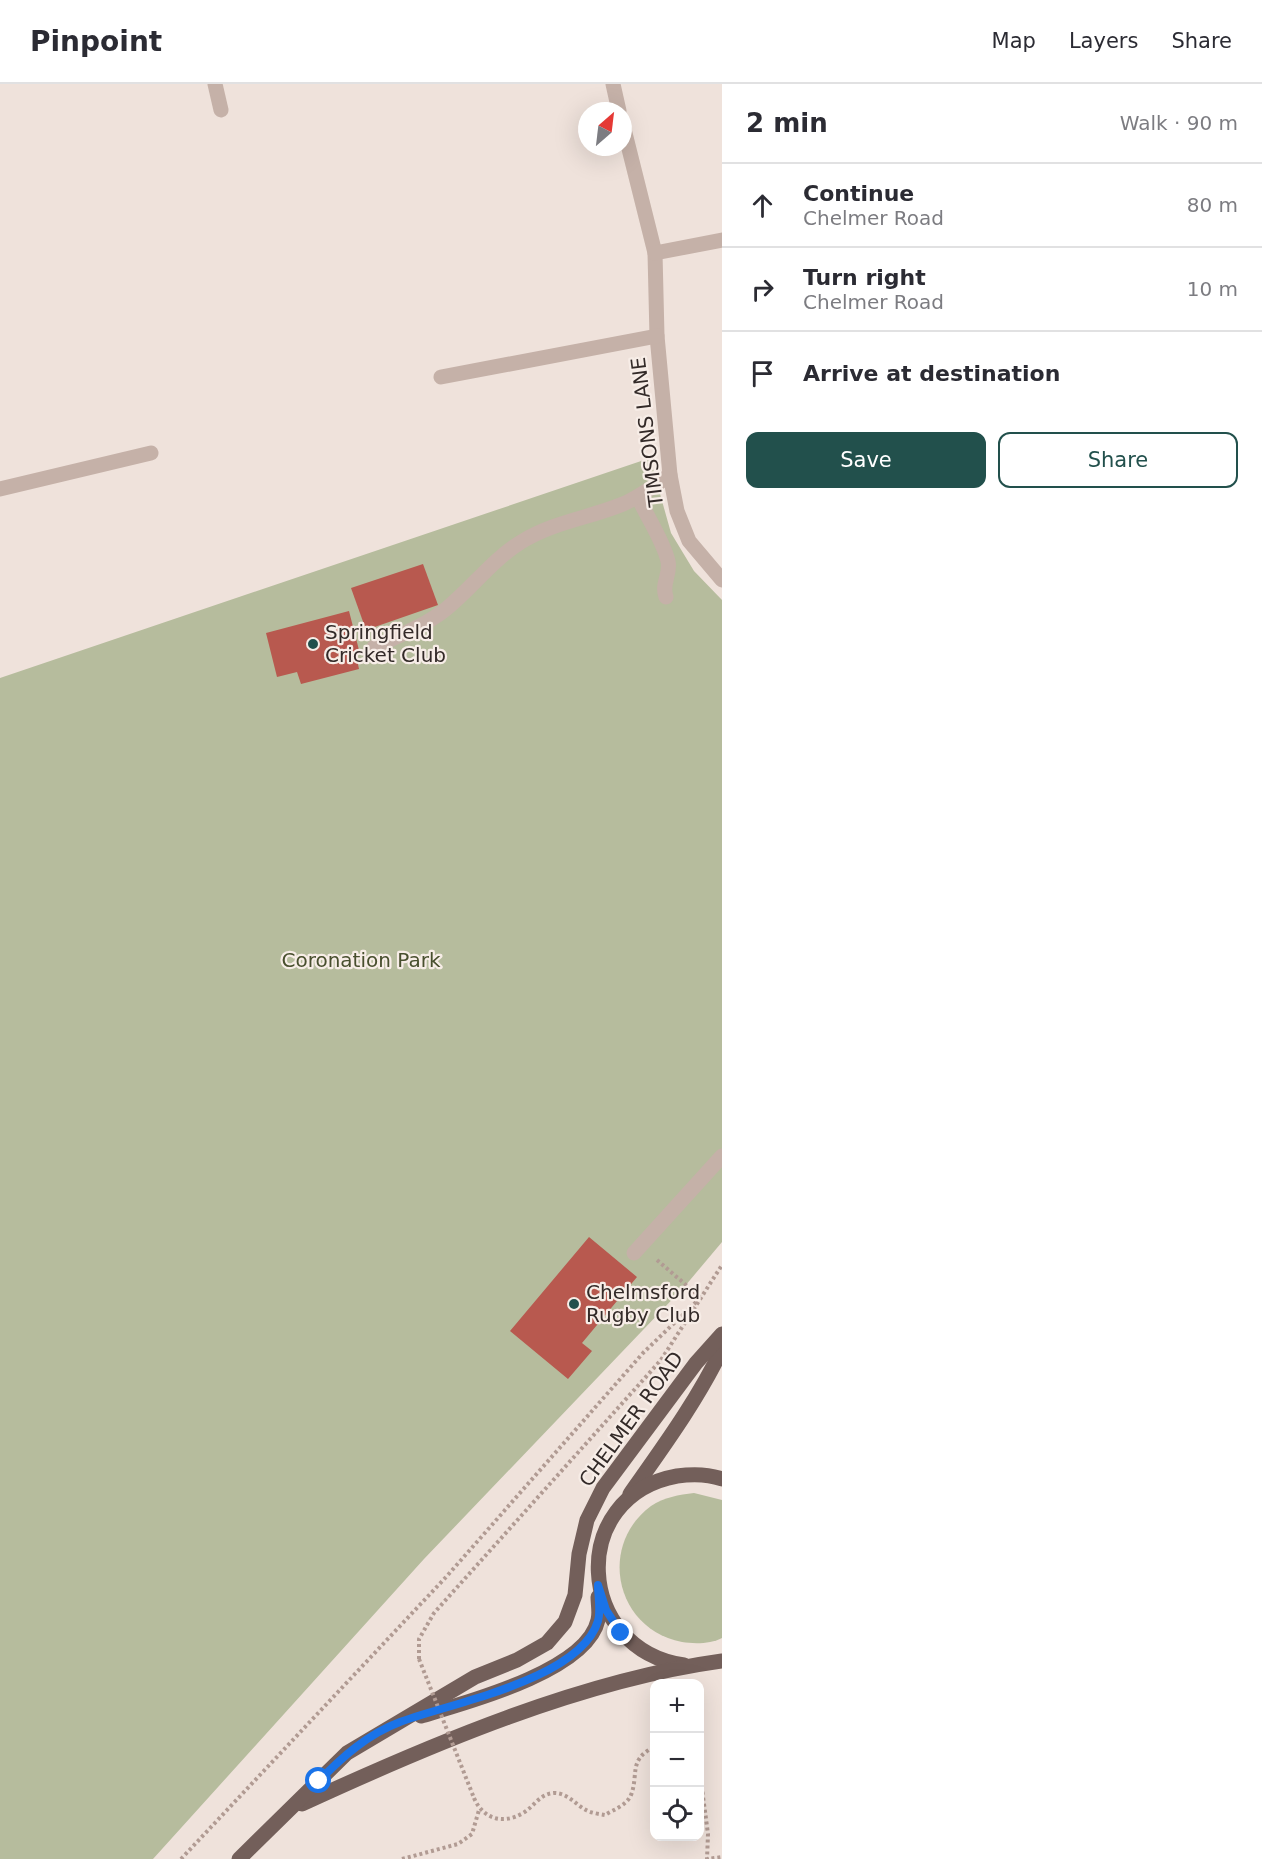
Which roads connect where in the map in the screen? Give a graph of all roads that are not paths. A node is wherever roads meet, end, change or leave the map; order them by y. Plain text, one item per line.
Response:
1 (215, 84) edge
2 (613, 84) edge
3 (618, 102) edge
4 (221, 110) dead end
5 (631, 156) edge
6 (722, 240) edge
7 (655, 253) junction
8 (657, 336) junction
9 (441, 377) dead end
10 (151, 453) dead end
11 (670, 475) junction
12 (0, 489) edge
13 (638, 497) junction
14 (722, 580) edge
15 (666, 597) dead end
16 (374, 647) dead end
17 (722, 1156) edge
18 (637, 1250) road end
19 (722, 1334) edge
20 (722, 1348) edge
21 (722, 1479) edge
22 (618, 1511) junction
23 (598, 1585) junction
24 (719, 1665) edge
25 (693, 1666) junction
26 (398, 1723) junction
27 (291, 1809) junction
28 (239, 1859) edge

1 - 4 street
2 - 3 street
5 - 7 street, TIMSONS LANE
6 - 7 street
7 - 8 street, TIMSONS LANE
8 - 9 street, TIMSONS LANE
8 - 11 street, TIMSONS LANE
10 - 12 street
11 - 13 street
11 - 14 street, TIMSONS LANE
13 - 15 street
13 - 16 street
17 - 18 street
19 - 26 main road, CHELMER ROAD
20 - 22 main road, CHELMER ROAD
21 - 22 main road, CHELMER ROAD
22 - 23 main road, CHELMER ROAD
23 - 25 main road, CHELMER ROAD
23 - 26 main road, CHELMER ROAD
24 - 25 main road, CHELMER ROAD
25 - 27 main road, CHELMER ROAD
26 - 27 main road, CHELMER ROAD
27 - 28 main road, CHELMER ROAD

